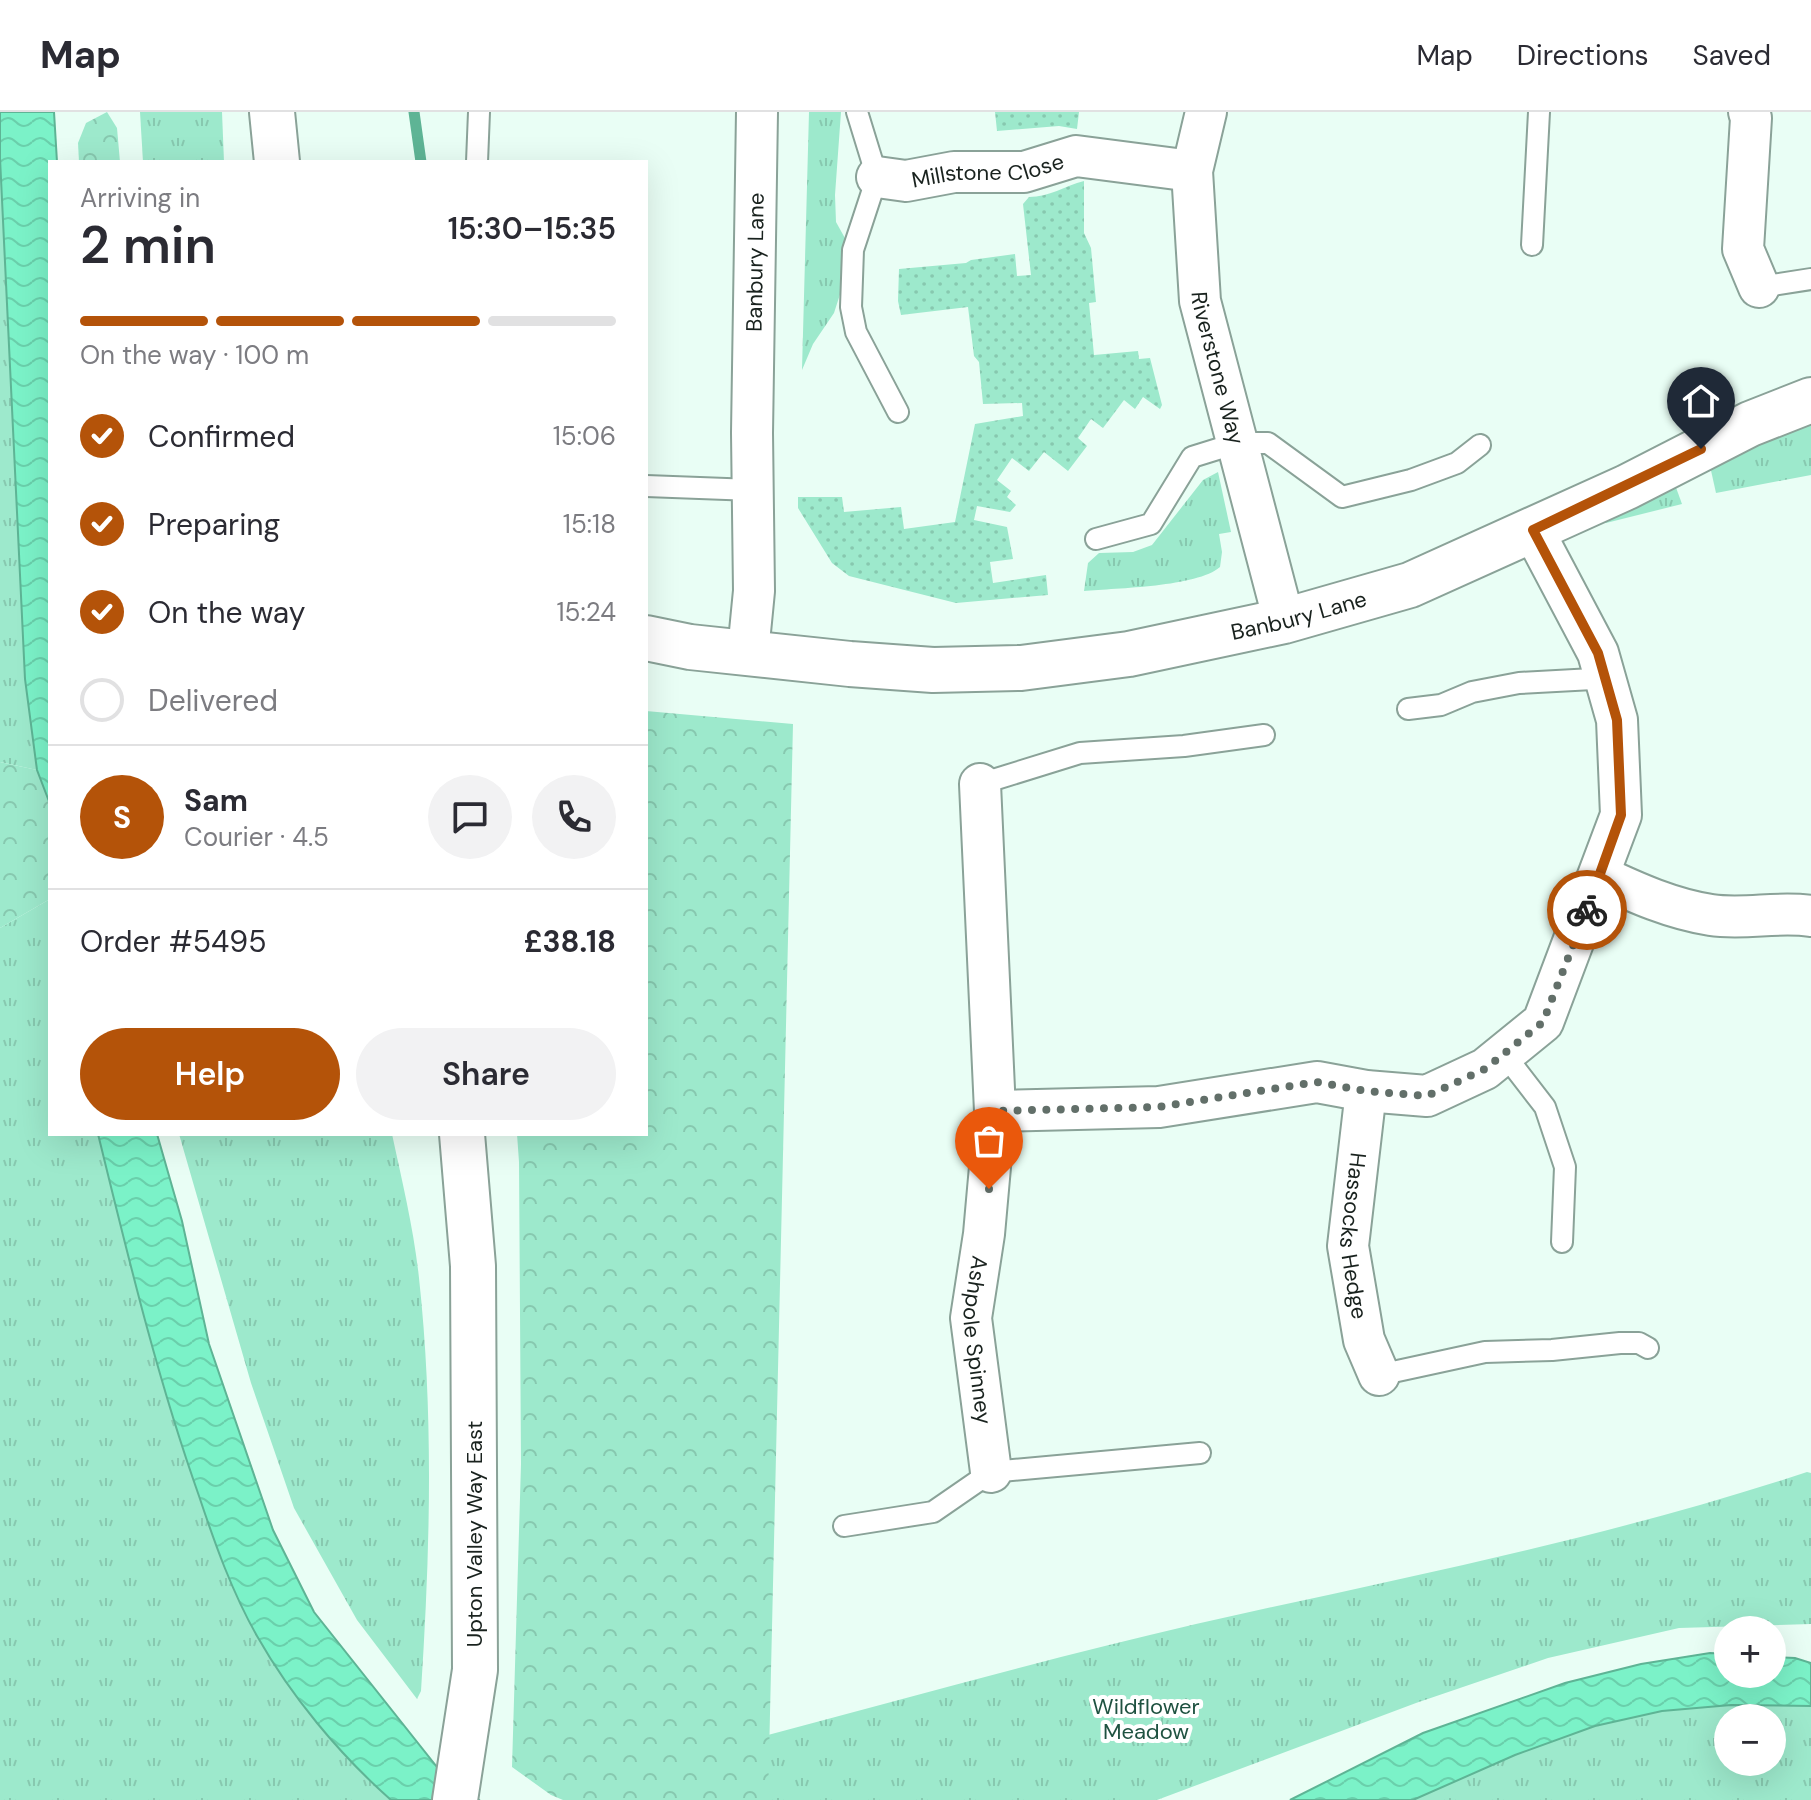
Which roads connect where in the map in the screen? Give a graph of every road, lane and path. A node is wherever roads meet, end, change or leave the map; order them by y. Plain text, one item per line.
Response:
1 (272, 112) edge
2 (479, 112) edge
3 (757, 112) edge
4 (857, 112) edge
5 (1206, 112) edge
6 (1539, 112) edge
7 (1749, 112) edge
8 (277, 160) edge
9 (477, 160) edge
10 (1192, 171) junction
11 (877, 177) junction
12 (1532, 245) dead end
13 (1811, 279) edge
14 (1759, 287) joint
15 (1811, 400) edge
16 (898, 412) dead end
17 (1237, 443) junction
18 (1480, 445) dead end
19 (648, 486) edge
20 (753, 490) junction
21 (1533, 530) junction
22 (1096, 539) dead end
23 (1284, 621) junction
24 (648, 638) edge
25 (748, 652) junction
26 (1608, 688) junction
27 (1408, 709) dead end
28 (1264, 735) dead end
29 (980, 784) joint
30 (1600, 876) junction
31 (1811, 916) edge
32 (1504, 1054) junction
33 (1366, 1091) junction
34 (995, 1111) junction
35 (446, 1136) edge
36 (462, 1136) edge
37 (1562, 1242) dead end
38 (473, 1266) junction
39 (1648, 1348) dead end
40 (1379, 1375) joint
41 (1200, 1453) dead end
42 (991, 1472) junction
43 (844, 1526) dead end
44 (455, 1800) edge

1 - 8 street
2 - 9 lane
3 - 20 street, Banbury Lane
4 - 11 lane
5 - 10 street, Riverstone Way
6 - 12 lane
7 - 14 street
10 - 11 street, Millstone Close
10 - 17 street, Riverstone Way
11 - 16 lane
13 - 14 lane
15 - 21 street, Banbury Lane
17 - 18 lane
17 - 22 lane
17 - 23 street, Riverstone Way
19 - 20 lane
20 - 25 street, Banbury Lane
21 - 23 street, Banbury Lane
21 - 26 street
23 - 25 street, Banbury Lane
24 - 25 street, Banbury Lane
26 - 27 lane
26 - 30 street
28 - 29 lane
29 - 34 street, Ashpole Spinney
30 - 31 street
30 - 32 street
32 - 33 street
32 - 37 lane
33 - 34 street
33 - 40 street, Hassocks Hedge
34 - 42 street, Ashpole Spinney
35 - 38 street, Upton Valley Way East
36 - 38 street, Upton Valley Way East
38 - 44 street, Upton Valley Way East
39 - 40 lane
41 - 42 lane
42 - 43 lane

